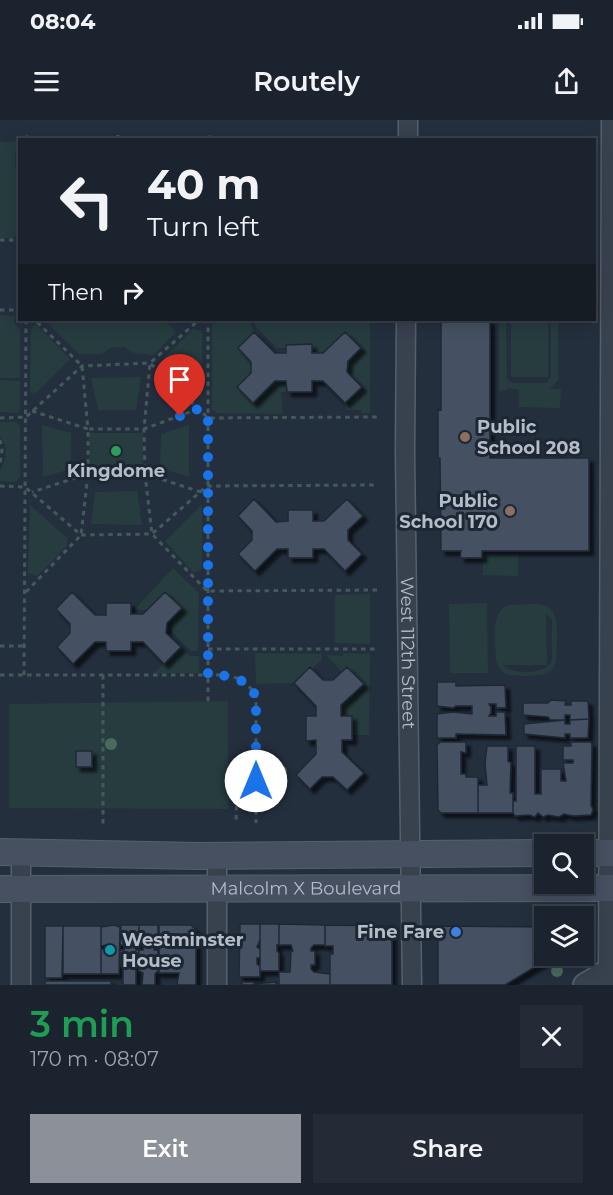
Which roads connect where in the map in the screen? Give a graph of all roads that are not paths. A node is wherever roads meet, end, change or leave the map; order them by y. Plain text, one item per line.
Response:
1 (408, 120) edge
2 (611, 120) edge
3 (408, 138) edge
4 (406, 321) edge
5 (11, 853) edge
6 (534, 853) edge
7 (602, 853) edge
8 (411, 855) junction
9 (217, 856) junction
10 (412, 887) junction
11 (611, 888) edge
12 (11, 889) edge
13 (217, 889) junction
14 (608, 978) edge
15 (21, 985) edge
16 (217, 985) edge
17 (412, 985) edge
18 (585, 985) edge

1 - 3 street
2 - 7 street
4 - 8 street, West 112th Street
5 - 9 main road, Malcolm X Boulevard
5 - 12 street
6 - 8 main road, Malcolm X Boulevard
7 - 11 street
8 - 9 main road, Malcolm X Boulevard
8 - 10 street, West 112th Street
9 - 13 street
10 - 11 main road, Malcolm X Boulevard
10 - 13 main road, Malcolm X Boulevard
10 - 17 street, West 112th Street
11 - 14 street
12 - 13 main road, Malcolm X Boulevard
12 - 15 street
13 - 16 street
14 - 18 street

